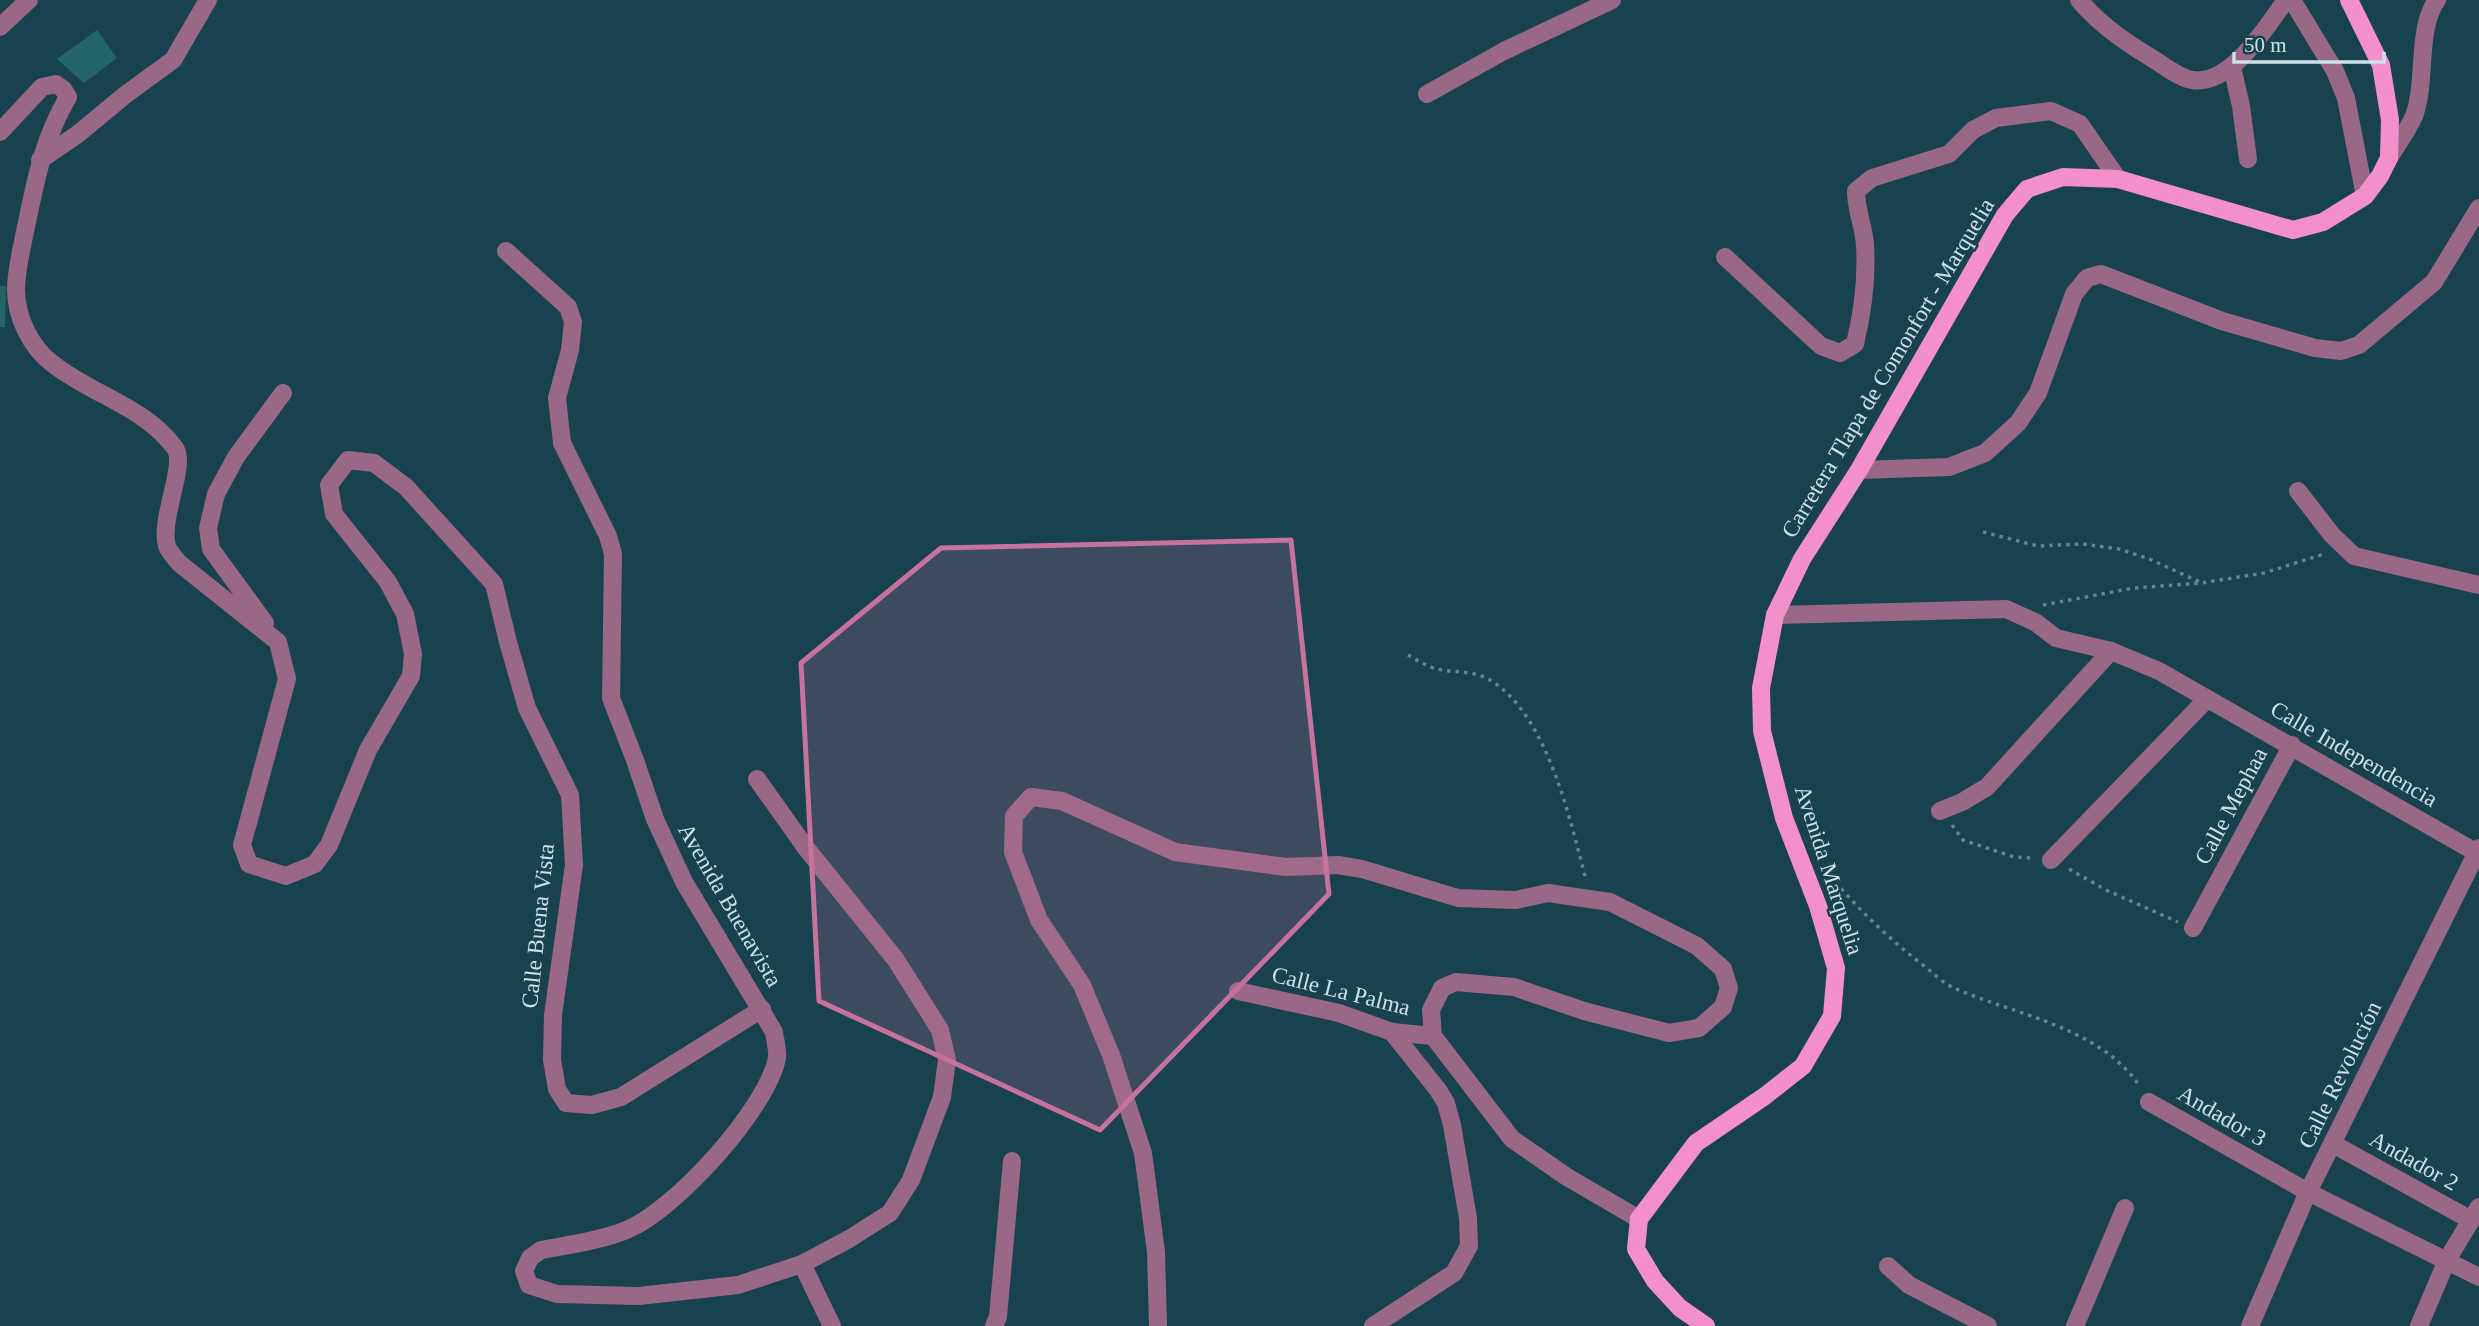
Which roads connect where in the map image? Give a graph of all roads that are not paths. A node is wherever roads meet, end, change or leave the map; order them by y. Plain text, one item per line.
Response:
1 (29, 0) edge
2 (208, 0) edge
3 (1612, 0) edge
4 (2079, 0) edge
5 (2286, 0) edge
6 (2292, 0) edge
7 (2349, 0) edge
8 (2437, 0) edge
9 (0, 27) edge
10 (2232, 67) junction
11 (1427, 94) dead end
12 (0, 132) edge
13 (2389, 158) junction
14 (2248, 159) dead end
15 (40, 160) junction
16 (2118, 179) junction
17 (2365, 196) junction
18 (2479, 208) edge
19 (506, 251) dead end
20 (1725, 257) dead end
21 (283, 393) dead end
22 (1859, 470) junction
23 (2298, 491) dead end
24 (2479, 585) edge
25 (1775, 615) junction
26 (278, 642) junction
27 (2111, 651) junction
28 (2207, 699) junction
29 (2292, 745) junction
30 (757, 779) dead end
31 (1940, 811) road end
32 (2478, 851) edge
33 (2051, 860) road end
34 (2193, 928) road end
35 (1238, 991) dead end
36 (762, 1009) junction
37 (1392, 1032) junction
38 (1433, 1036) junction
39 (2149, 1102) road end
40 (2333, 1144) junction
41 (1012, 1161) dead end
42 (2308, 1192) junction
43 (2125, 1208) dead end
44 (2475, 1214) edge
45 (1639, 1219) junction
46 (2447, 1260) junction
47 (802, 1264) junction
48 (1888, 1266) dead end
49 (2479, 1277) edge
50 (832, 1326) edge
51 (994, 1326) edge
52 (1158, 1326) edge
53 (1373, 1326) edge
54 (1706, 1326) edge
55 (1988, 1326) edge
56 (2075, 1326) edge
57 (2250, 1326) edge
58 (2418, 1326) edge

1 - 9 street
2 - 15 street
3 - 11 street
4 - 10 street
5 - 10 street
6 - 17 street
7 - 13 main road
8 - 13 street
10 - 14 street
12 - 15 street
13 - 17 main road, Carretera Tlapa de Comonfort - Marquelia
15 - 26 street
16 - 17 main road, Carretera Tlapa de Comonfort - Marquelia
16 - 20 street
16 - 22 main road, Carretera Tlapa de Comonfort - Marquelia
18 - 22 street
19 - 36 street, Avenida Buenavista
21 - 26 street
22 - 25 main road, Carretera Tlapa de Comonfort - Marquelia
23 - 24 street
25 - 27 street, Calle Independencia
25 - 45 main road, Avenida Marquelia
26 - 36 street, Calle Buena Vista
27 - 28 street, Calle Independencia
27 - 31 street
28 - 29 street, Calle Independencia
28 - 33 street
29 - 32 street, Calle Independencia
29 - 34 street, Calle Mephaa
30 - 47 street
32 - 40 street, Calle Revolución
35 - 37 street, Calle La Palma
36 - 47 street, Avenida Buenavista
37 - 38 street, Calle La Palma
37 - 53 street
38 - 45 street
38 - 52 street
39 - 42 street, Andador 3
40 - 42 street, Calle Revolución
40 - 44 street, Andador 2
41 - 51 street
42 - 46 street, Andador 3
42 - 57 street, Calle Revolución
43 - 56 street
44 - 46 street
45 - 54 main road
46 - 49 street, Andador 3
46 - 58 street
47 - 50 street
48 - 55 street

